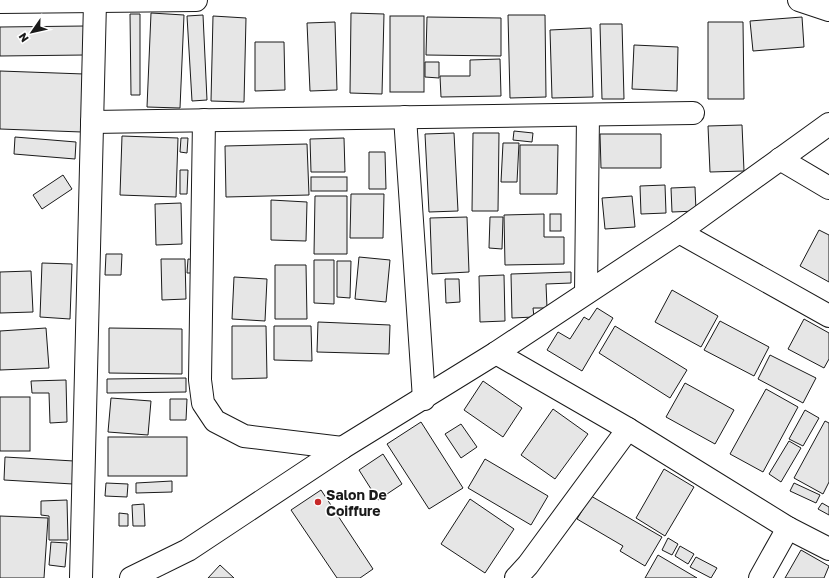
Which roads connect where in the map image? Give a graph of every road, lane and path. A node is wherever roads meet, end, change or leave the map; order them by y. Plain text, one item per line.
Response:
1 (196, 0) edge
2 (798, 0) edge
3 (0, 2) edge
4 (95, 2) junction
5 (829, 10) edge
6 (693, 113) dead end
7 (588, 115) junction
8 (405, 117) junction
9 (204, 120) junction
10 (92, 122) junction
11 (829, 124) edge
12 (780, 158) junction
13 (829, 188) edge
14 (679, 232) junction
15 (586, 293) junction
16 (829, 316) edge
17 (496, 353) junction
18 (424, 399) junction
19 (628, 429) junction
20 (342, 448) junction
21 (788, 528) junction
22 (829, 549) edge
23 (81, 578) edge
24 (131, 578) edge
25 (516, 578) edge
26 (760, 578) edge

1 - 4 street
2 - 5 street
3 - 4 street
4 - 10 street
6 - 7 street
7 - 8 street
7 - 15 street
8 - 9 street
8 - 18 street
9 - 10 street
9 - 20 street
10 - 23 street
11 - 12 street
12 - 13 street
12 - 14 street
14 - 15 street
14 - 16 street
15 - 17 street
17 - 18 street
17 - 19 street
18 - 20 street
19 - 21 street
19 - 25 street
20 - 24 street
21 - 22 street
21 - 26 street

